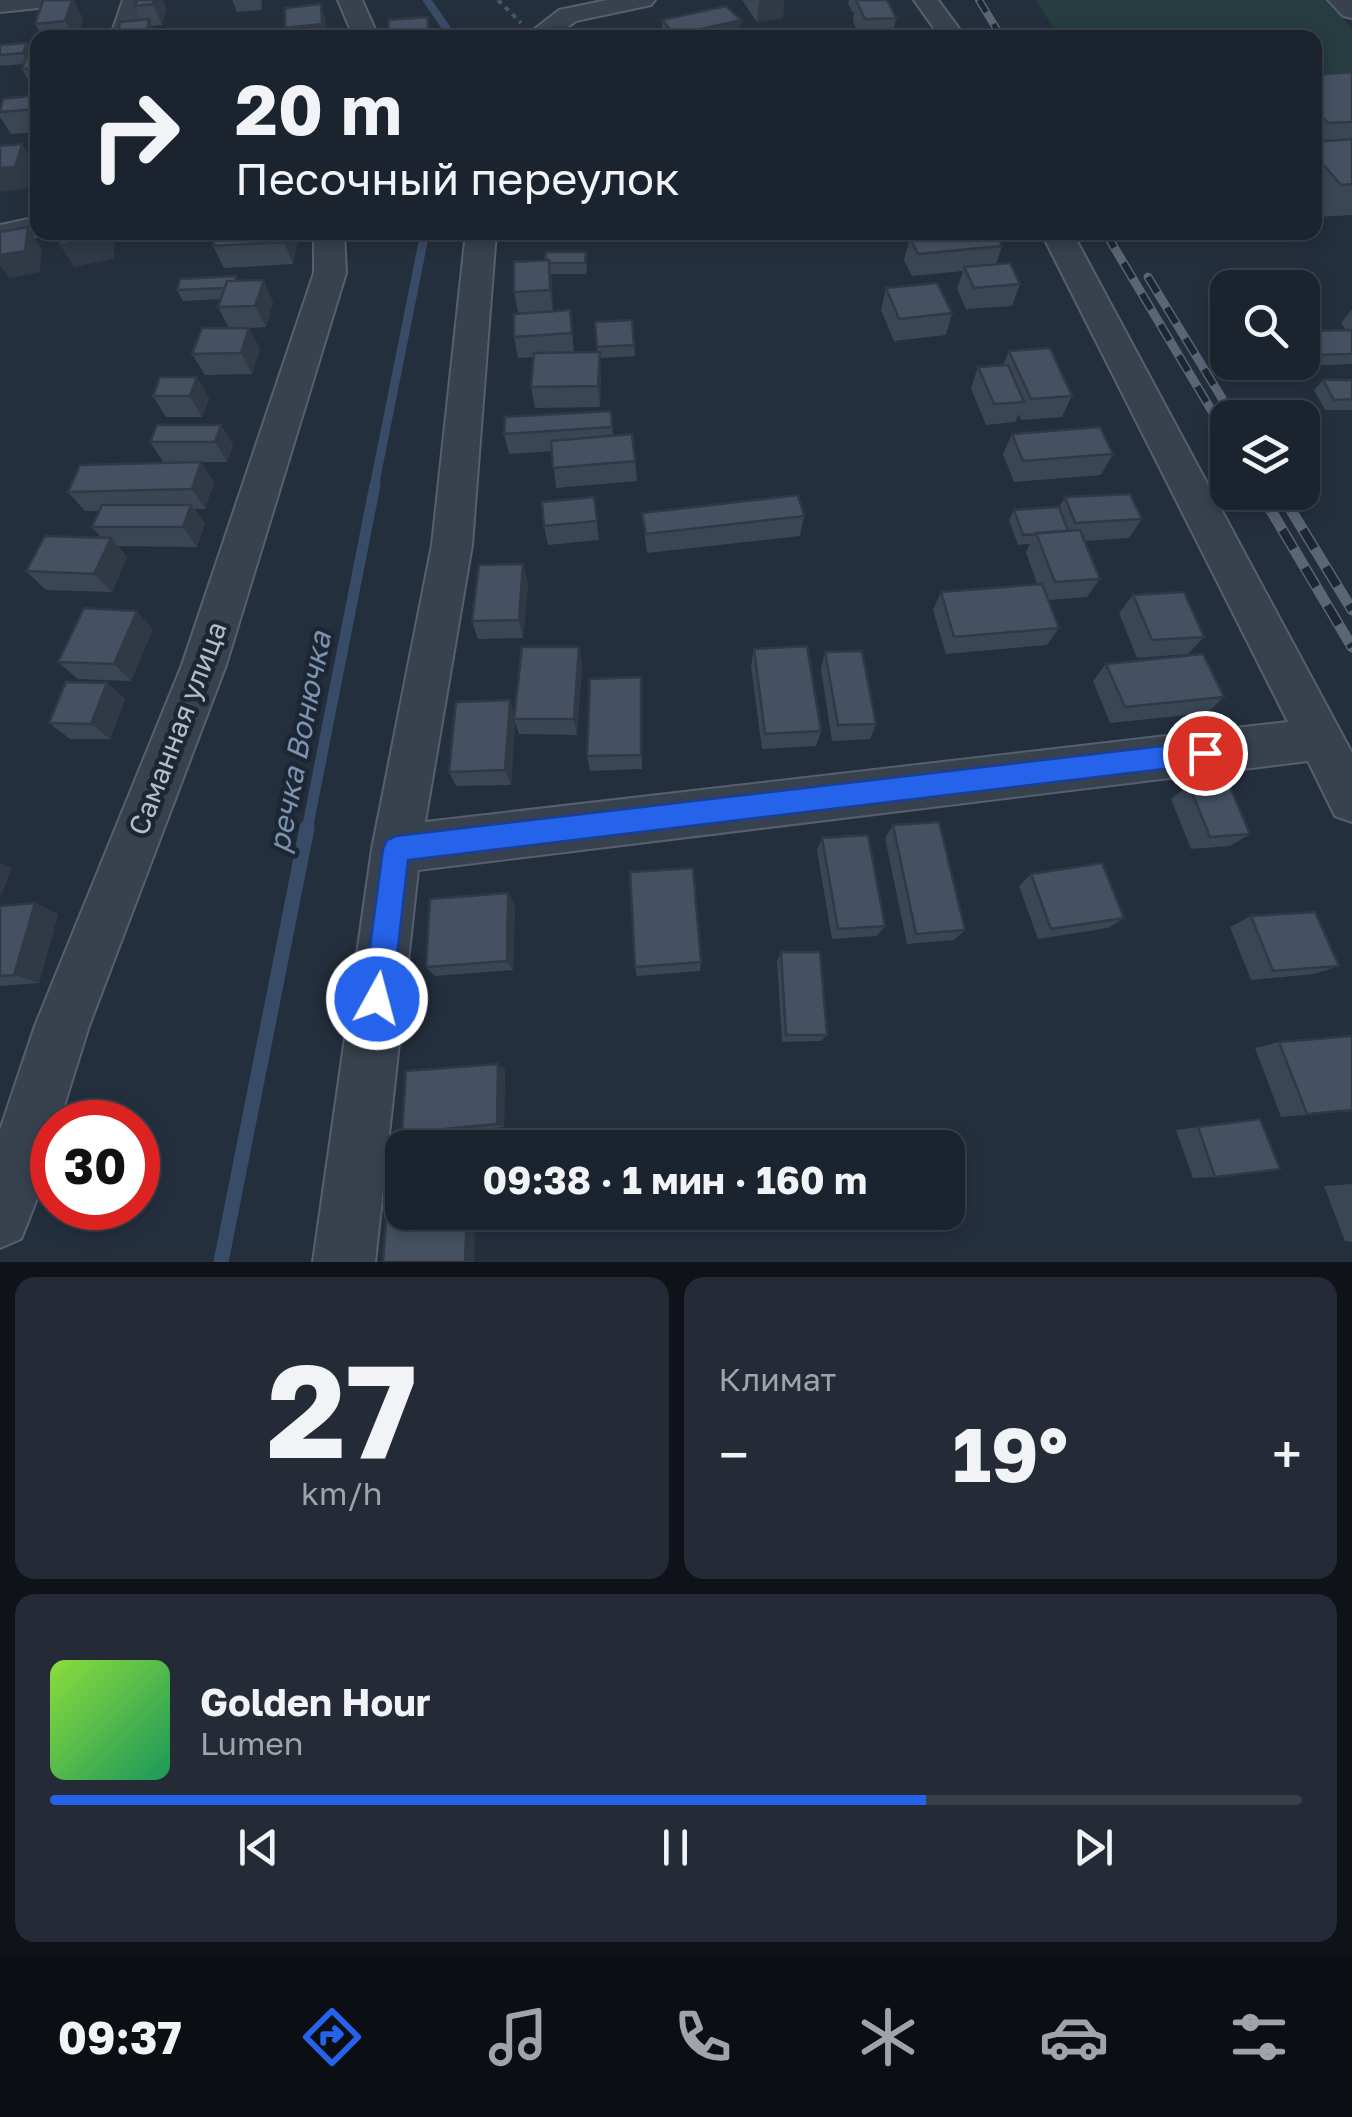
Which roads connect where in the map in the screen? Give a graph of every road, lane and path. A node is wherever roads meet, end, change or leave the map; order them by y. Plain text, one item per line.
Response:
1 (48, 0) edge
2 (135, 0) edge
3 (350, 0) edge
4 (643, 0) edge
5 (926, 0) edge
6 (1340, 0) edge
7 (1, 7) edge
8 (1352, 11) edge
9 (125, 30) edge
10 (363, 30) edge
11 (546, 30) edge
12 (948, 30) edge
13 (30, 228) edge
14 (0, 234) edge
15 (329, 240) edge
16 (480, 240) edge
17 (1060, 240) edge
18 (1320, 739) junction
19 (1352, 800) edge
20 (396, 849) junction
21 (0, 1218) edge
22 (344, 1262) edge

1 - 7 street
2 - 9 street
3 - 10 street
4 - 11 street
5 - 12 street
6 - 8 street
13 - 14 street
15 - 21 street, Саманная улица
16 - 20 street
17 - 18 street
18 - 19 street
18 - 20 street
20 - 22 street

